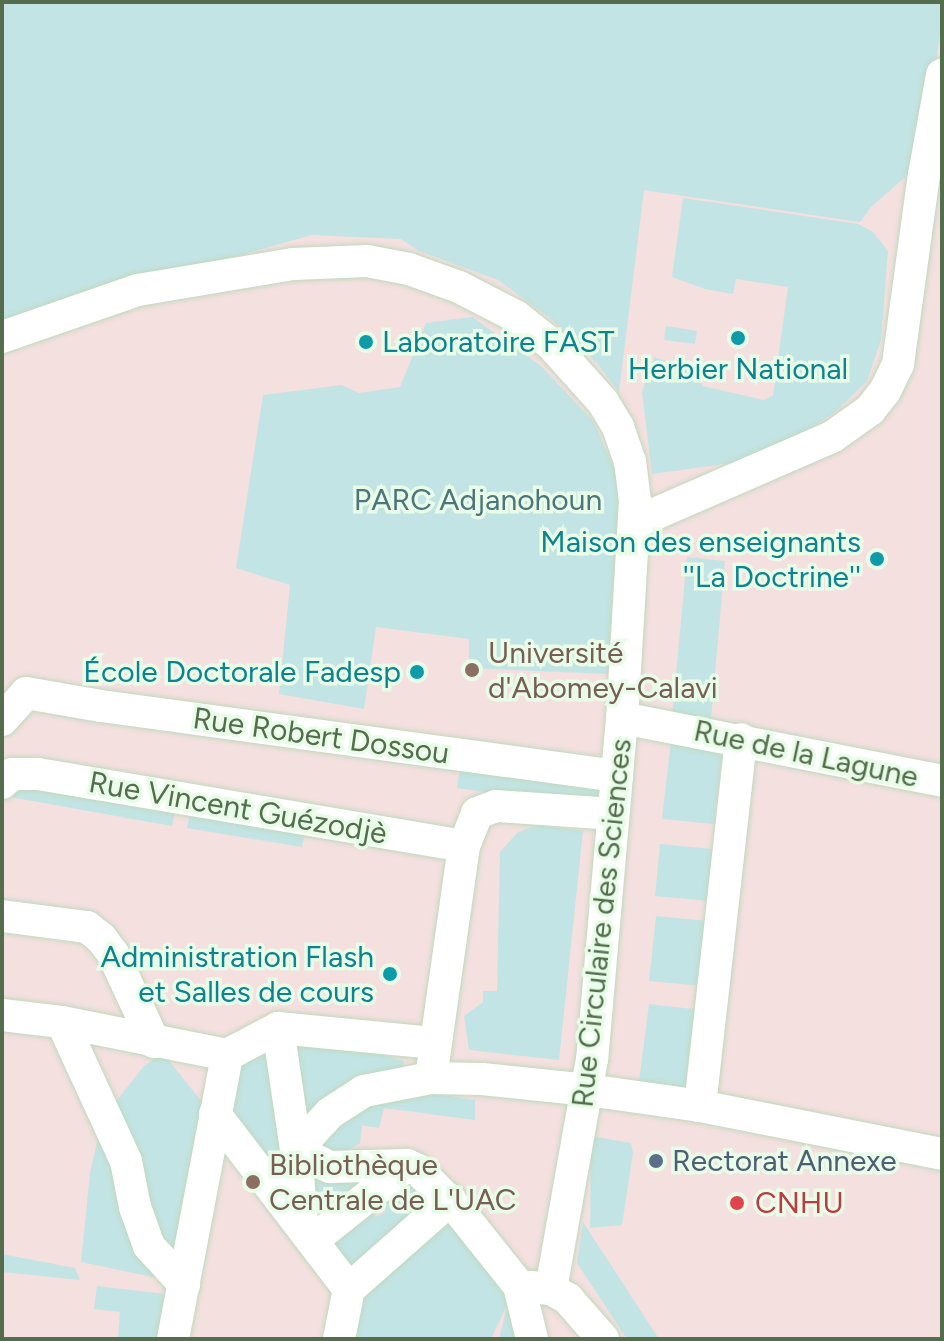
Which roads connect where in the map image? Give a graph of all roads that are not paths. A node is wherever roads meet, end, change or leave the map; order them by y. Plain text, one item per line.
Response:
1 (942, 75) edge
2 (933, 175) edge
3 (2, 337) edge
4 (634, 523) junction
5 (622, 718) junction
6 (2, 720) edge
7 (741, 739) junction
8 (617, 776) junction
9 (7, 778) edge
10 (942, 781) edge
11 (613, 814) junction
12 (464, 846) junction
13 (2, 916) edge
14 (2, 1015) edge
15 (62, 1022) junction
16 (278, 1028) junction
17 (154, 1042) junction
18 (435, 1043) junction
19 (227, 1055) junction
20 (431, 1078) junction
21 (588, 1090) junction
22 (700, 1106) junction
23 (215, 1114) junction
24 (296, 1150) junction
25 (942, 1154) edge
26 (407, 1165) junction
27 (450, 1200) junction
28 (308, 1232) junction
29 (184, 1284) junction
30 (349, 1289) junction
31 (532, 1306) edge
32 (173, 1339) edge
33 (339, 1339) edge
34 (603, 1339) edge

1 - 2 lane
2 - 4 lane
3 - 4 lane, Rue Circulaire des Sciences
4 - 5 lane, Rue Circulaire des Sciences
5 - 7 lane, Rue de la Lagune
5 - 8 lane, Rue Circulaire des Sciences
6 - 8 lane, Rue Robert Dossou
7 - 10 lane, Rue de la Lagune
7 - 22 lane
8 - 11 lane, Rue Circulaire des Sciences
9 - 12 lane, Rue Vincent Guézodjè
11 - 12 lane
11 - 21 lane, Rue Circulaire des Sciences
12 - 18 lane
13 - 17 lane
14 - 15 lane
15 - 17 lane
15 - 29 lane
16 - 18 lane
16 - 19 lane
16 - 24 lane
17 - 19 lane
18 - 20 lane
19 - 23 lane
20 - 21 lane
20 - 24 lane
21 - 22 lane
21 - 31 lane, Rue Circulaire des Sciences
22 - 25 lane
23 - 28 lane
23 - 29 lane
24 - 26 lane
24 - 28 lane
26 - 27 lane
26 - 28 lane
27 - 30 lane
27 - 31 lane
28 - 30 lane
29 - 32 lane
30 - 33 lane
31 - 34 lane

